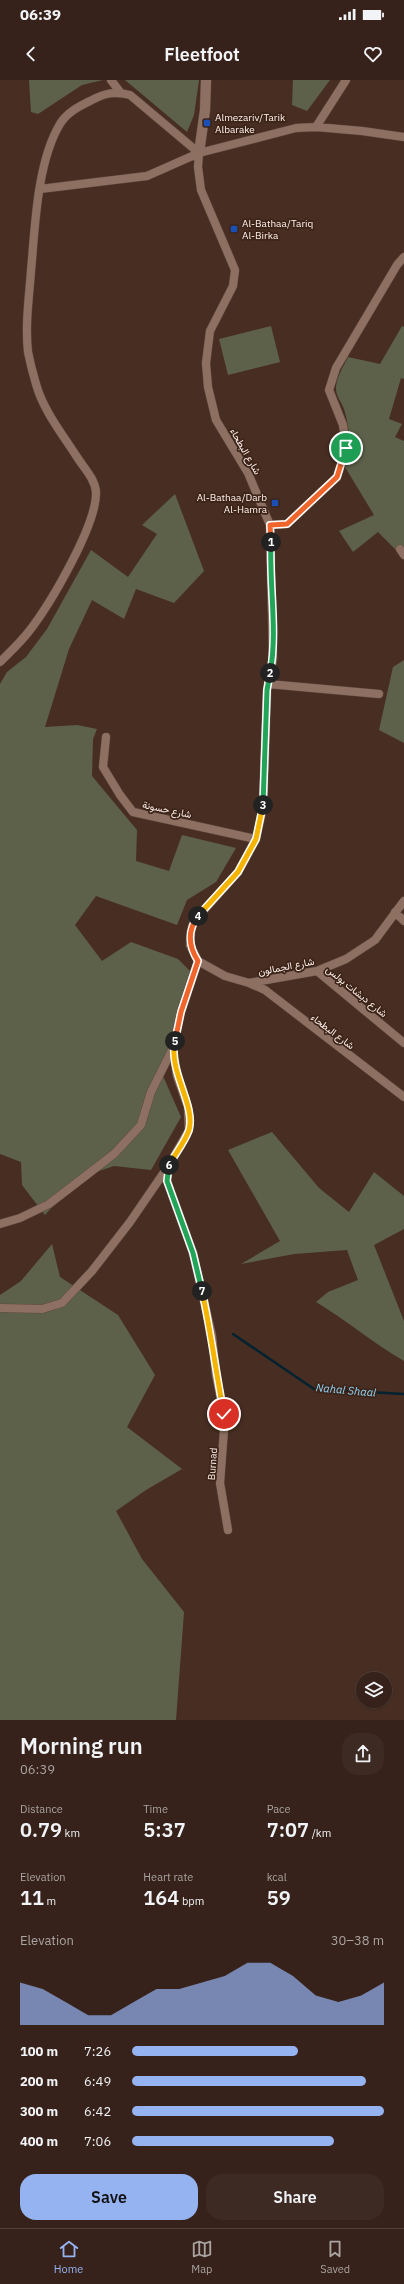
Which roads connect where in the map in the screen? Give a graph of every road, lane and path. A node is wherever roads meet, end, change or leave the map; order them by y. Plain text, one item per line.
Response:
1 (111, 80) edge
2 (206, 80) edge
3 (346, 80) edge
4 (120, 92) junction
5 (316, 127) junction
6 (404, 137) edge
7 (198, 153) junction
8 (40, 189) junction
9 (404, 257) edge
10 (270, 525) junction
11 (0, 662) edge
12 (268, 684) junction
13 (379, 694) dead end
14 (106, 737) dead end
15 (256, 839) junction
16 (404, 901) edge
17 (395, 912) junction
18 (404, 921) edge
19 (198, 961) junction
20 (317, 971) junction
21 (249, 983) junction
22 (404, 1043) edge
23 (173, 1048) junction
24 (404, 1097) edge
25 (168, 1167) junction
26 (0, 1224) edge
27 (0, 1308) edge
28 (228, 1530) dead end

1 - 4 street
2 - 7 street
3 - 5 street
4 - 7 street
4 - 8 street
5 - 6 street
5 - 7 street
7 - 8 street
7 - 10 street, شارع البطحاء
8 - 11 street
9 - 10 street
10 - 12 street, شارع البطحاء
12 - 13 street
12 - 15 street, شارع البطحاء
14 - 15 street, شارع حسونة
15 - 19 street, شارع البطحاء
16 - 17 street, شارع الجمالون
17 - 18 street
17 - 20 street, شارع الجمالون
19 - 21 street, شارع الجمالون
19 - 23 street
20 - 21 street, شارع الجمالون
20 - 22 street, شارع دبشات بولس
21 - 24 street, شارع البطحاء
23 - 25 street
23 - 26 street
25 - 27 street
25 - 28 street, Burnad

